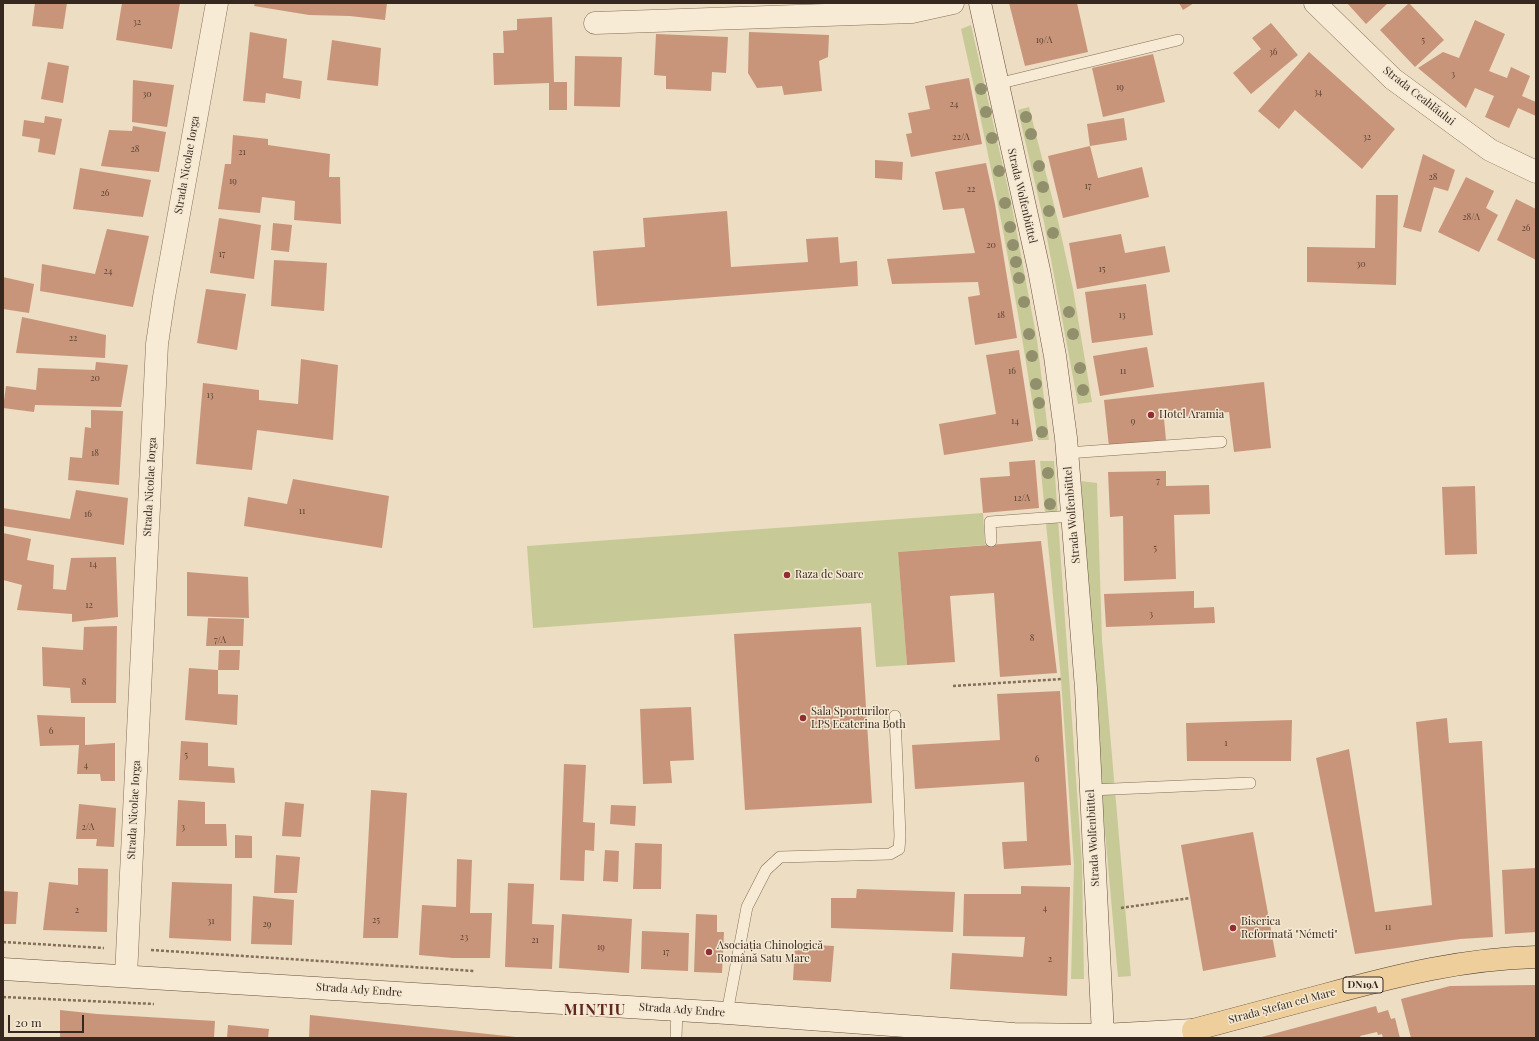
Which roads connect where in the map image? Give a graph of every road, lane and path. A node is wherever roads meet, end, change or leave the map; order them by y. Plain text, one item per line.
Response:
1 (217, 3) edge
2 (953, 3) edge
3 (980, 3) edge
4 (1315, 3) edge
5 (595, 23) dead end
6 (1178, 40) dead end
7 (997, 84) junction
8 (1536, 172) edge
9 (1221, 442) dead end
10 (1067, 453) junction
11 (1072, 516) junction
12 (991, 541) dead end
13 (1085, 678) junction
14 (953, 686) dead end
15 (895, 716) dead end
16 (1250, 783) dead end
17 (1091, 790) junction
18 (1190, 898) dead end
19 (1097, 911) junction
20 (1536, 957) edge
21 (3, 969) edge
22 (126, 975) junction
23 (677, 1010) junction
24 (728, 1013) junction
25 (1194, 1034) edge
26 (1103, 1035) junction
27 (676, 1038) edge

1 - 22 main road, Strada Nicolae Iorga
2 - 5 main road
3 - 7 main road, Strada Wolfenbüttel
4 - 8 main road, Strada Ceahlăului
6 - 7 lane
7 - 10 main road, Strada Wolfenbüttel
9 - 10 lane
10 - 11 main road, Strada Wolfenbüttel
11 - 12 lane
11 - 13 main road, Strada Wolfenbüttel
13 - 14 path
13 - 17 main road, Strada Wolfenbüttel
15 - 24 lane
16 - 17 lane
17 - 19 main road, Strada Wolfenbüttel
18 - 19 path
19 - 26 main road, Strada Wolfenbüttel
20 - 25 main road, Strada Ștefan cel Mare / DN19A
21 - 22 main road, Strada Ady Endre / DN19A
22 - 23 main road, Strada Ady Endre / DN19A
23 - 24 main road, Strada Ady Endre / DN19A
23 - 27 lane
24 - 26 main road, Strada Ady Endre / DN19A
25 - 26 main road, Strada Ady Endre / DN19A

